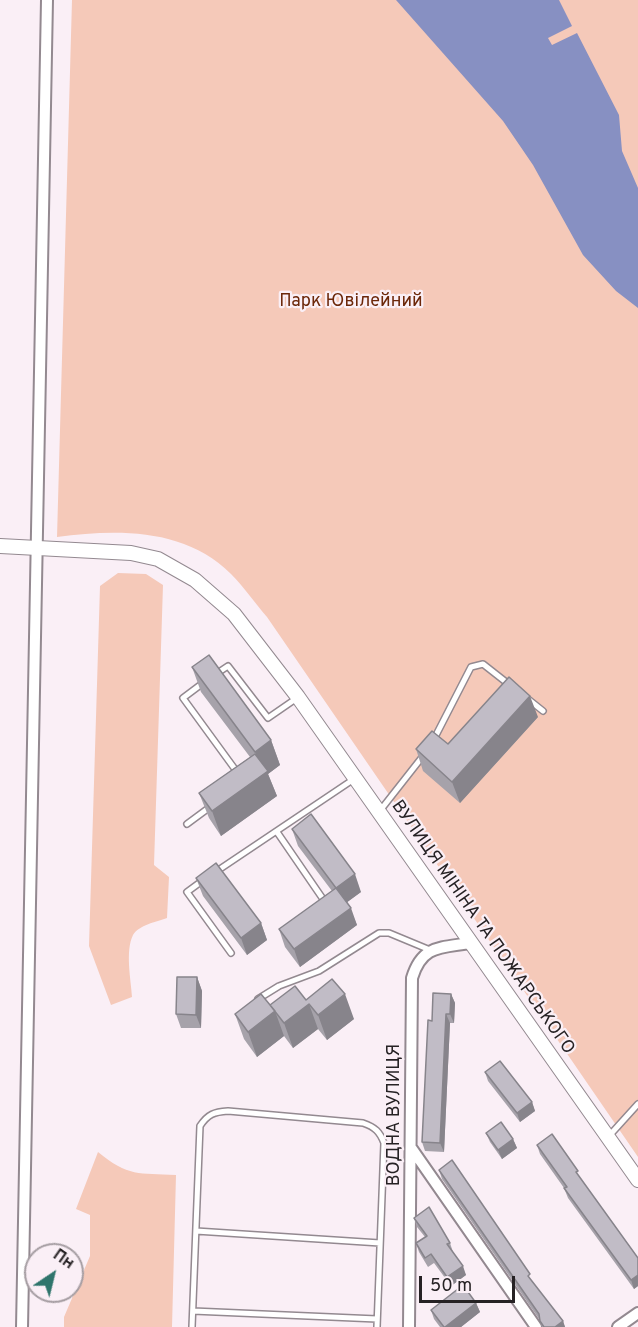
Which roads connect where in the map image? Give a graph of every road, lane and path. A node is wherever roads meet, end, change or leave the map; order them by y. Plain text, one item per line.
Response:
1 (47, 0) edge
2 (0, 546) edge
3 (37, 548) junction
4 (516, 689) edge
5 (525, 696) edge
6 (298, 697) junction
7 (543, 711) dead end
8 (355, 778) junction
9 (244, 782) edge
10 (216, 803) edge
11 (379, 812) junction
12 (187, 824) dead end
13 (277, 832) junction
14 (317, 909) edge
15 (470, 943) junction
16 (430, 950) junction
17 (231, 953) dead end
18 (256, 999) edge
19 (638, 1104) edge
20 (608, 1137) junction
21 (411, 1149) junction
22 (638, 1180) edge
23 (196, 1231) junction
24 (380, 1243) junction
25 (193, 1311) junction
26 (638, 1313) edge
27 (377, 1319) junction
28 (22, 1327) edge
29 (192, 1327) edge
30 (377, 1327) edge
31 (409, 1327) edge
32 (536, 1327) edge
33 (618, 1327) edge

1 - 3 street
2 - 3 street, ВУЛИЦЯ МІНІНА ТА ПОЖАРСЬКОГО
3 - 6 street, ВУЛИЦЯ МІНІНА ТА ПОЖАРСЬКОГО
3 - 28 street
4 - 11 lane
5 - 7 lane
6 - 8 street, ВУЛИЦЯ МІНІНА ТА ПОЖАРСЬКОГО
6 - 9 lane
8 - 11 street, ВУЛИЦЯ МІНІНА ТА ПОЖАРСЬКОГО
8 - 13 lane
10 - 12 lane
11 - 15 street, ВУЛИЦЯ МІНІНА ТА ПОЖАРСЬКОГО
13 - 14 lane
13 - 17 lane
15 - 16 street
15 - 20 street, ВУЛИЦЯ МІНІНА ТА ПОЖАРСЬКОГО
16 - 18 lane
16 - 21 street, ВОДНА ВУЛИЦЯ
19 - 20 lane
20 - 22 street, ВУЛИЦЯ МІНІНА ТА ПОЖАРСЬКОГО
21 - 31 street, ВОДНА ВУЛИЦЯ
21 - 32 street
23 - 24 lane
23 - 24 lane
23 - 25 lane
24 - 27 lane
25 - 27 lane
25 - 29 lane
26 - 33 street
27 - 30 lane

